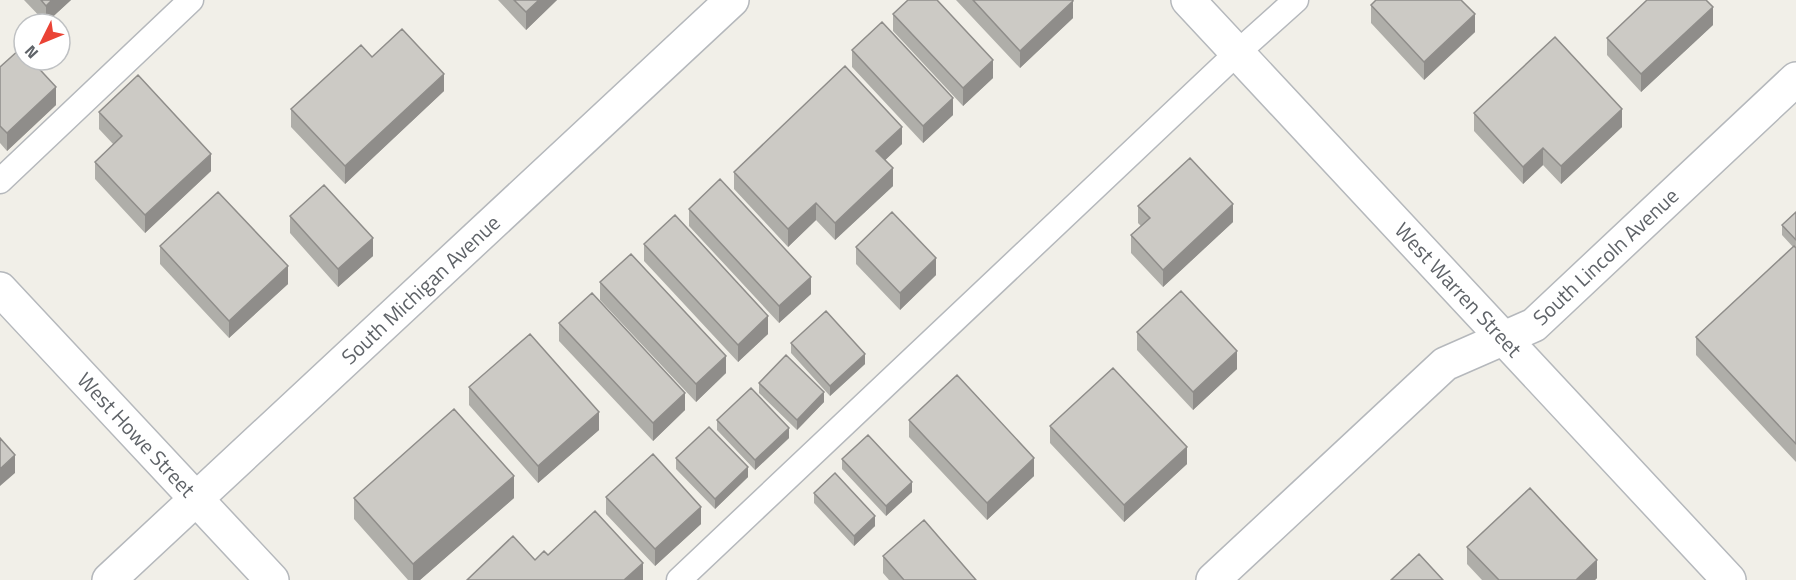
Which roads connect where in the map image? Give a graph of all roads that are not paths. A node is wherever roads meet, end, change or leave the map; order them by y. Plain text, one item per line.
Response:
1 (191, 0) edge
2 (732, 0) edge
3 (1188, 0) edge
4 (1296, 0) edge
5 (1237, 53) junction
6 (1796, 79) edge
7 (0, 181) edge
8 (0, 289) edge
9 (1503, 339) junction
10 (196, 499) junction
11 (109, 580) edge
12 (272, 580) edge
13 (679, 580) edge
14 (1213, 580) edge
15 (1729, 580) edge

1 - 7 lane
2 - 10 street, South Michigan Avenue
3 - 5 street, West Warren Street
4 - 5 lane
5 - 9 street, West Warren Street
5 - 13 lane
6 - 9 street, South Lincoln Avenue
8 - 10 street, West Howe Street
9 - 14 street, South Lincoln Avenue
9 - 15 street, West Warren Street
10 - 11 street, South Michigan Avenue
10 - 12 street, West Howe Street

